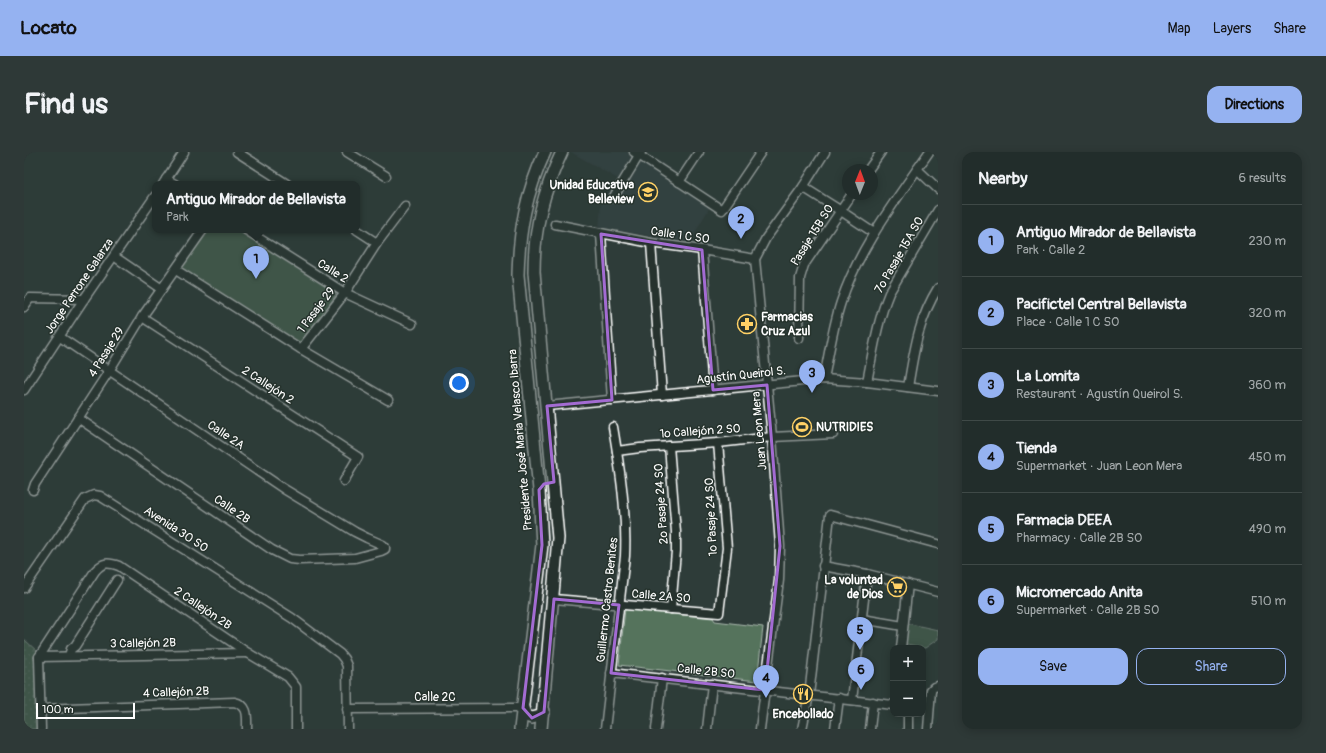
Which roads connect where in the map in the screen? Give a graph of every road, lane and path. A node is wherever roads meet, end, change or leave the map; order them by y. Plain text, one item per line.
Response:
1 (184, 152) edge
2 (237, 152) edge
3 (347, 152) edge
4 (545, 152) edge
5 (562, 152) edge
6 (699, 152) edge
7 (762, 152) edge
8 (825, 152) edge
9 (881, 152) edge
10 (929, 152) edge
11 (638, 153) edge
12 (872, 164) edge
13 (917, 169) junction
14 (386, 176) dead end
15 (165, 181) edge
16 (282, 181) edge
17 (679, 182) junction
18 (803, 187) junction
19 (938, 189) edge
20 (613, 198) dead end
21 (152, 200) edge
22 (848, 200) edge
23 (405, 206) dead end
24 (841, 210) junction
25 (938, 210) edge
26 (555, 224) dead end
27 (360, 232) edge
28 (201, 233) edge
29 (251, 233) edge
30 (874, 233) junction
31 (601, 234) junction
32 (377, 243) junction
33 (651, 244) junction
34 (702, 250) junction
35 (118, 259) dead end
36 (755, 259) junction
37 (176, 270) junction
38 (938, 288) edge
39 (162, 289) junction
40 (345, 293) junction
41 (84, 299) junction
42 (24, 307) edge
43 (142, 317) junction
44 (412, 324) dead end
45 (60, 337) junction
46 (799, 338) dead end
47 (301, 349) junction
48 (109, 371) junction
49 (824, 379) junction
50 (866, 382) junction
51 (767, 385) junction
52 (908, 387) junction
53 (24, 390) edge
54 (713, 390) junction
55 (938, 391) edge
56 (662, 395) junction
57 (388, 400) dead end
58 (612, 400) junction
59 (547, 406) junction
60 (78, 418) junction
61 (613, 427) dead end
62 (833, 434) dead end
63 (772, 436) junction
64 (718, 443) junction
65 (669, 446) junction
66 (617, 450) junction
67 (344, 481) dead end
68 (554, 488) junction
69 (33, 490) dead end
70 (539, 490) junction
71 (938, 544) edge
72 (383, 545) joint
73 (823, 566) junction
74 (867, 574) junction
75 (117, 580) dead end
76 (908, 584) junction
77 (24, 588) edge
78 (938, 592) edge
79 (554, 599) junction
80 (620, 604) junction
81 (671, 609) junction
82 (719, 613) joint
83 (862, 619) junction
84 (903, 626) junction
85 (901, 645) edge
86 (75, 646) junction
87 (248, 654) junction
88 (69, 656) junction
89 (38, 657) junction
90 (78, 657) junction
91 (611, 673) junction
92 (662, 678) junction
93 (712, 684) junction
94 (934, 688) edge
95 (765, 690) junction
96 (808, 695) junction
97 (839, 698) junction
98 (852, 700) junction
99 (873, 702) junction
100 (890, 705) edge
101 (926, 707) edge
102 (523, 708) junction
103 (40, 709) junction
104 (347, 709) junction
105 (544, 711) junction
106 (908, 717) edge
107 (41, 729) edge
108 (247, 729) edge
109 (296, 729) edge
110 (348, 729) edge
111 (521, 729) edge
112 (540, 729) edge
113 (605, 729) edge
114 (656, 729) edge
115 (707, 729) edge
116 (760, 729) edge
117 (802, 729) edge
118 (835, 729) edge
119 (870, 729) edge
120 (908, 729) edge
121 (928, 729) edge

1 - 15 street
2 - 16 street
3 - 14 street
4 - 70 main road, Presidente José Maria Velasco Ibarra
5 - 59 main road
6 - 17 street
7 - 17 street
8 - 18 street
9 - 12 street
10 - 13 street
11 - 17 street
11 - 20 street
13 - 19 street
13 - 30 street
18 - 24 street
18 - 36 street
21 - 41 street, Jorge Perrone Galarza
22 - 24 street, Pasaje 15B SO
23 - 32 street, 1 Pasaje 29
24 - 30 street
24 - 46 street, Pasaje 15B SO
25 - 50 street, 7º Pasaje 15A SO
26 - 31 street, Calle 1 C SO
27 - 32 street
28 - 37 street, 4 Pasaje 29
29 - 40 street, Calle 2
30 - 49 street
31 - 33 street, Calle 1 C SO
31 - 58 street
32 - 40 street, 1 Pasaje 29
33 - 34 street, Calle 1 C SO
33 - 56 street
34 - 36 street, Calle 1 C SO
34 - 54 street
35 - 39 street
36 - 51 street, Juan Leon Mera
37 - 39 street, 4 Pasaje 29
37 - 47 street
38 - 52 street
39 - 43 street, 4 Pasaje 29
40 - 44 street, Calle 2
40 - 47 street, 1 Pasaje 29
41 - 42 street
41 - 45 street, Jorge Perrone Galarza
43 - 48 street, 4 Pasaje 29
43 - 67 street, 2 Callejón 2
45 - 48 street, Calle 2A
45 - 53 street, Jorge Perrone Galarza
47 - 57 street
48 - 60 street, 4 Pasaje 29
48 - 72 street, Calle 2A
49 - 50 street, Agustín Queirol S.
49 - 51 street, Agustín Queirol S.
50 - 52 street, Agustín Queirol S.
51 - 54 street, Agustín Queirol S.
51 - 63 street, Juan Leon Mera
52 - 55 street, Agustín Queirol S.
54 - 56 street, Agustín Queirol S.
56 - 58 street, Agustín Queirol S.
58 - 59 street, Agustín Queirol S.
59 - 68 main road
60 - 69 street, 4 Pasaje 29
60 - 72 street, Calle 2B
61 - 66 street, Guillermo Castro Benites
62 - 63 street, 1º Callejón 2 SO
63 - 64 street, 1º Callejón 2 SO
63 - 95 street, Juan Leon Mera
64 - 65 street, 1º Callejón 2 SO
64 - 82 street, 1º Pasaje 24 SO
65 - 66 street, 1º Callejón 2 SO
65 - 81 street, 2º Pasaje 24 SO
66 - 80 street, Guillermo Castro Benites
68 - 70 main road
68 - 79 main road
70 - 102 main road, Presidente José Maria Velasco Ibarra
71 - 73 street
73 - 74 street
73 - 96 street
74 - 76 street
74 - 83 street
75 - 86 street
76 - 78 street
76 - 84 street
77 - 104 street, Avenida 30 SO
79 - 80 street, Calle 2A SO
79 - 105 main road
80 - 81 street, Calle 2A SO
80 - 91 street, Guillermo Castro Benites
81 - 82 street, Calle 2A SO
83 - 84 street
83 - 98 street
84 - 85 street
86 - 88 street
86 - 90 street
87 - 89 street, 2 Callejón 2B
87 - 90 street, 3 Callejón 2B
87 - 109 street, 2 Callejón 2B
88 - 89 street, 3 Callejón 2B
88 - 90 street, 3 Callejón 2B
89 - 103 street
91 - 92 street, Calle 2B SO
91 - 113 street, Guillermo Castro Benites
92 - 93 street, Calle 2B SO
92 - 114 street
93 - 95 street, Calle 2B SO
93 - 115 street
94 - 101 street
95 - 96 street, Calle 2B SO
95 - 116 street, Juan Leon Mera
96 - 97 street, Calle 2B SO
96 - 117 street
97 - 98 street, Calle 2B SO
97 - 118 street
98 - 99 street, Calle 2B SO
99 - 100 street, Calle 2B SO
99 - 119 street
101 - 121 street
102 - 104 street, Calle 2C
102 - 105 main road
102 - 111 main road, Presidente José Maria Velasco Ibarra
103 - 107 street
103 - 108 street, 4 Callejón 2B
104 - 110 street
105 - 112 main road
106 - 120 street
111 - 112 main road

